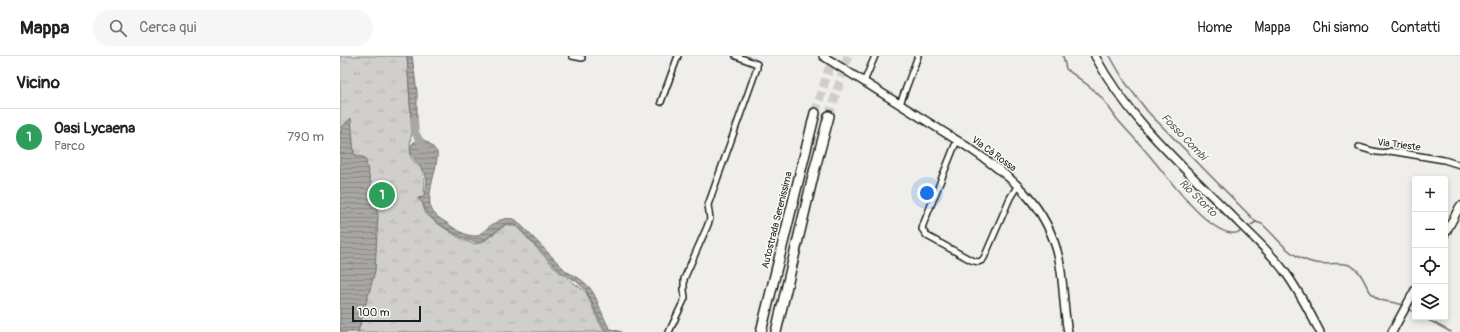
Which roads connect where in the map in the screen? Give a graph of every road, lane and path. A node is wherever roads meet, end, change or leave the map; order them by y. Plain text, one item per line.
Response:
1 (572, 56) edge
2 (678, 56) edge
3 (736, 56) edge
4 (823, 56) edge
5 (874, 56) edge
6 (918, 56) edge
7 (1095, 56) edge
8 (582, 58) dead end
9 (864, 82) junction
10 (662, 102) dead end
11 (900, 104) junction
12 (815, 113) tunnel mouth
13 (829, 116) tunnel mouth
14 (959, 141) junction
15 (1359, 147) dead end
16 (1460, 165) edge
17 (1018, 185) junction
18 (1460, 206) edge
19 (1448, 228) edge
20 (1412, 296) edge
21 (669, 332) edge
22 (761, 332) edge
23 (776, 332) edge
24 (1068, 332) edge
25 (1320, 332) edge
26 (1392, 332) edge

1 - 8 street
2 - 10 street
3 - 21 street
4 - 9 main road, Via Cà Rossa
5 - 9 street
6 - 11 street
7 - 25 main road
9 - 11 main road, Via Cà Rossa
11 - 14 main road, Via Cà Rossa
12 - 22 highway, Autostrada Serenissima
13 - 23 highway
14 - 17 main road, Via Cà Rossa
14 - 17 street
15 - 16 street, Via Trieste
17 - 24 main road, Via Cà Rossa
18 - 19 main road
20 - 26 main road

